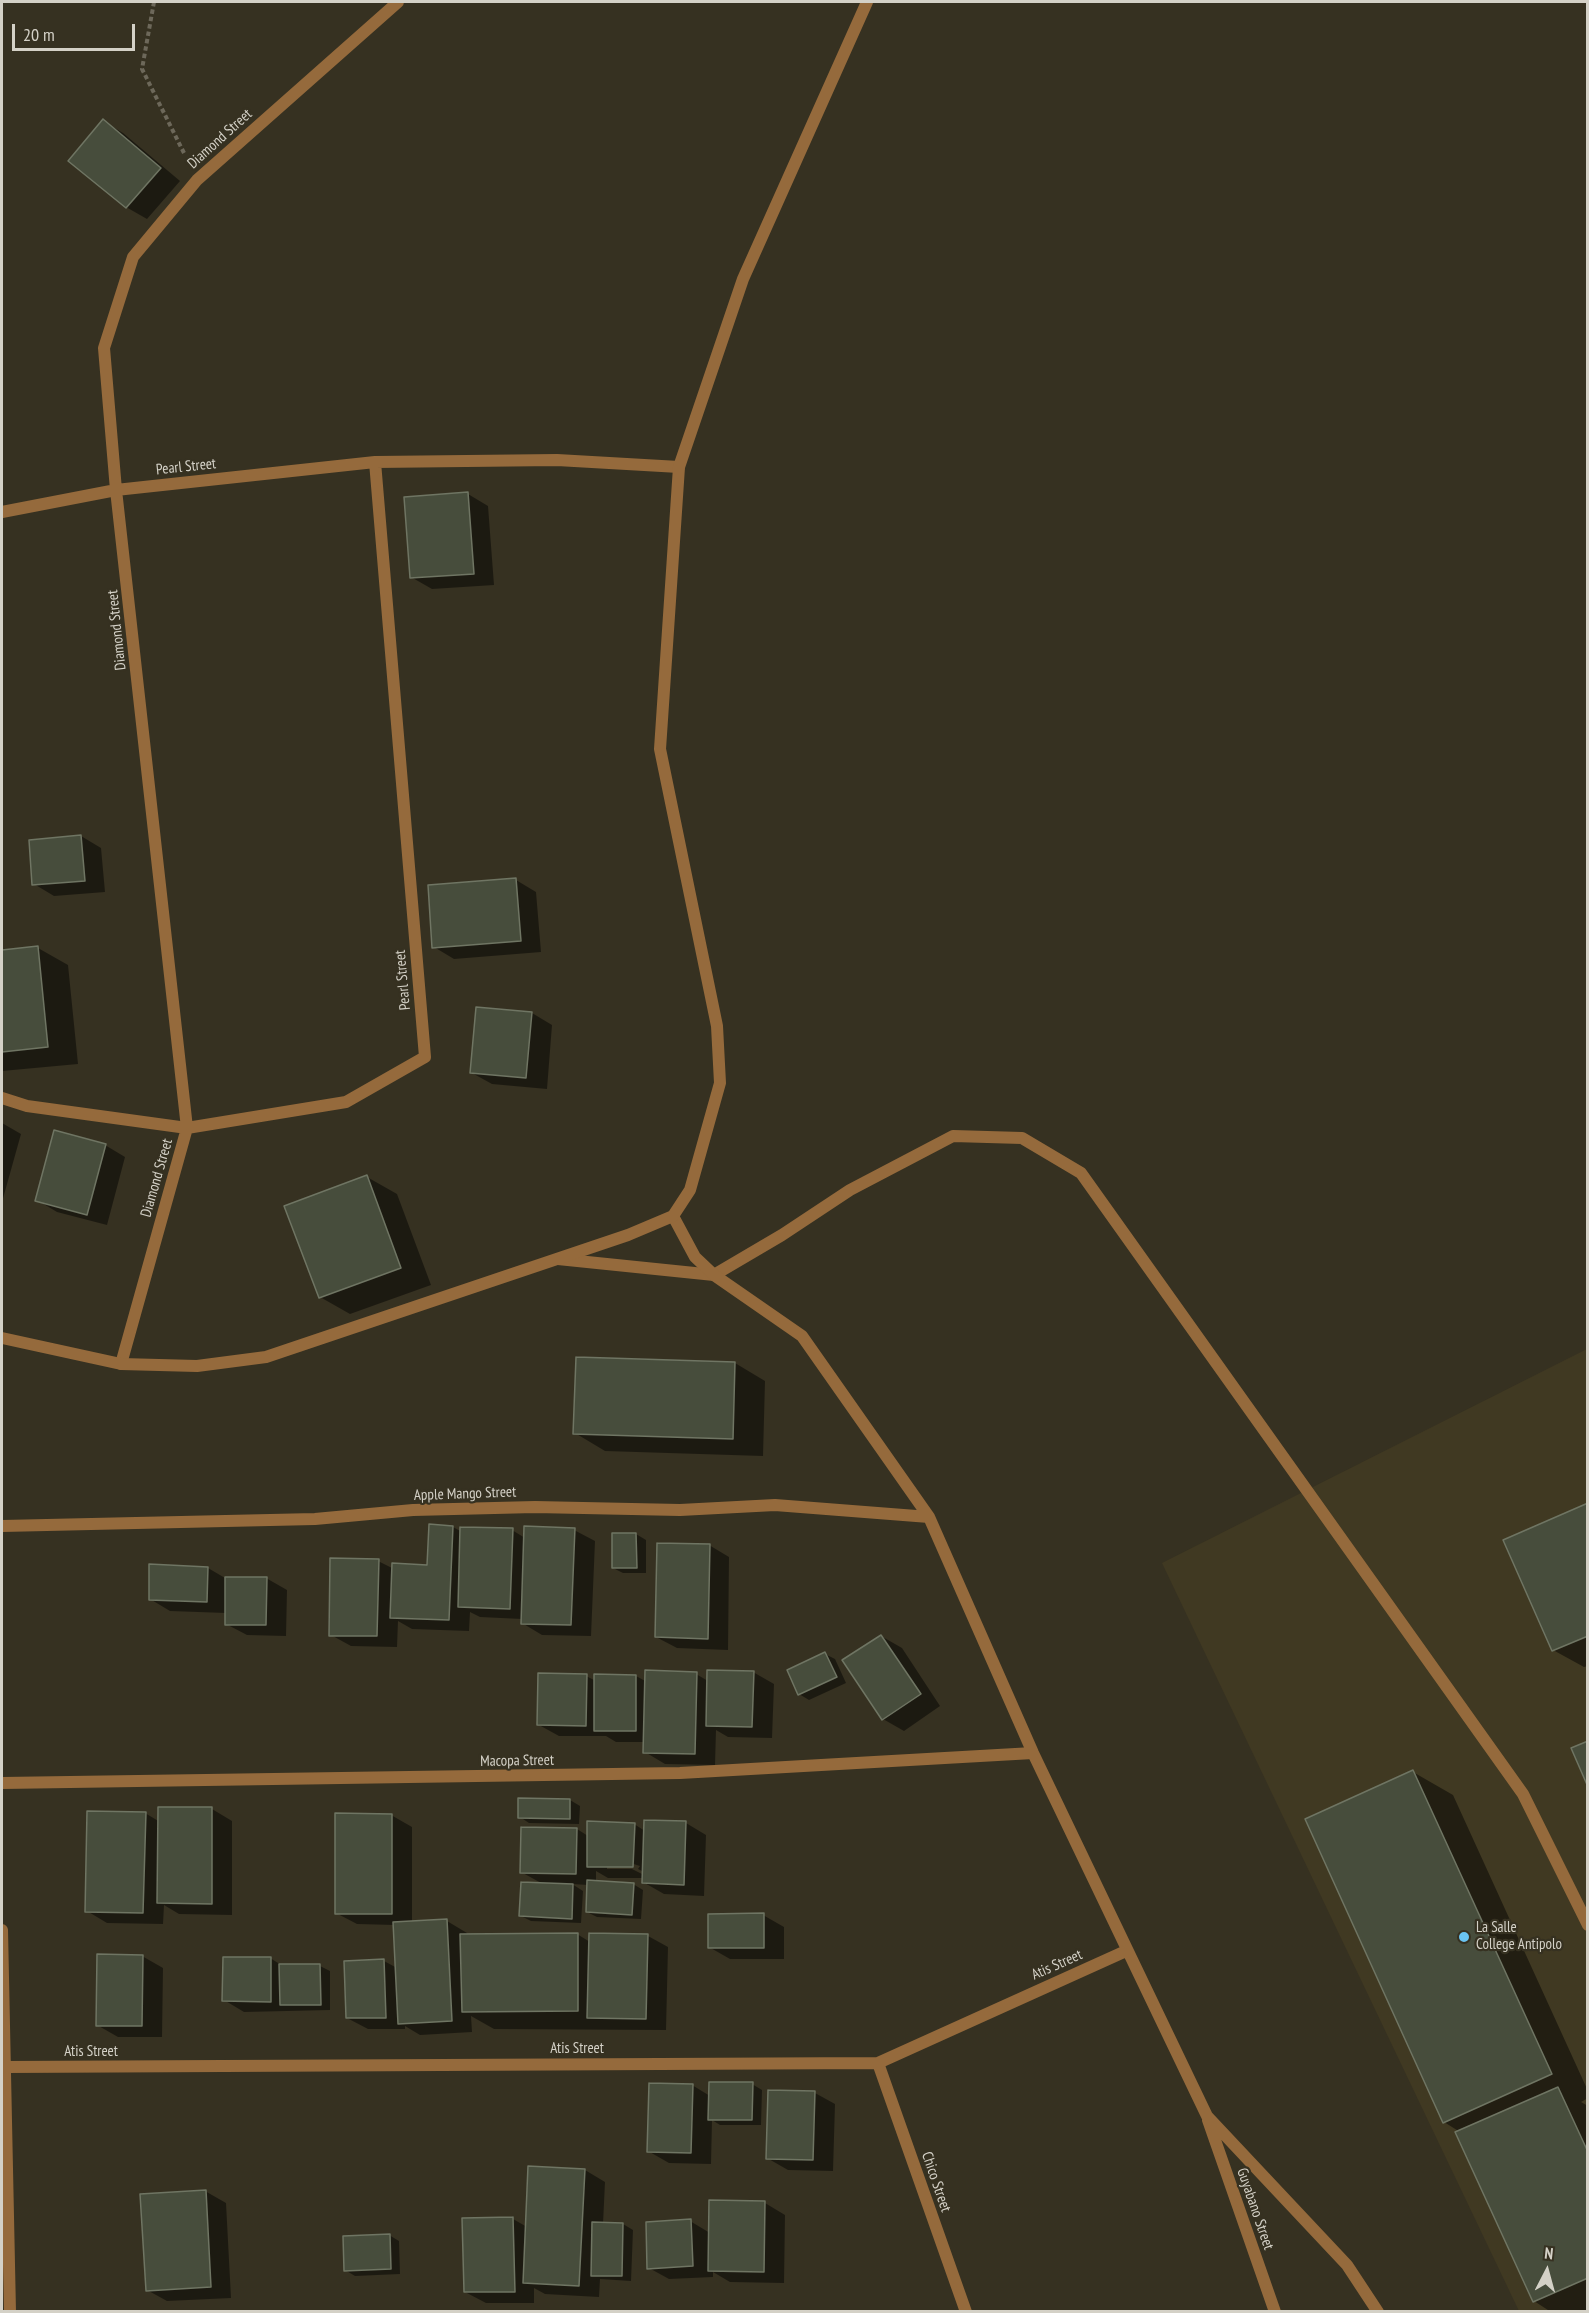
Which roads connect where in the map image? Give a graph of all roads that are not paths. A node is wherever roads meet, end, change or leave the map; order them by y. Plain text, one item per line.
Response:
1 (398, 2) edge
2 (867, 2) edge
3 (375, 462) junction
4 (679, 467) junction
5 (116, 490) junction
6 (2, 512) edge
7 (2, 1098) edge
8 (187, 1128) junction
9 (673, 1216) junction
10 (554, 1258) junction
11 (714, 1275) junction
12 (2, 1338) edge
13 (121, 1364) junction
14 (929, 1517) junction
15 (2, 1526) edge
16 (1033, 1753) junction
17 (2, 1783) edge
18 (1587, 1924) edge
19 (2, 1930) edge
20 (1126, 1951) junction
21 (878, 2063) junction
22 (4, 2067) junction
23 (1207, 2116) junction
24 (10, 2312) edge
25 (966, 2312) edge
26 (1275, 2312) edge
27 (1378, 2312) edge

1 - 5 street, Diamond Street
2 - 4 street
3 - 4 street, Pearl Street
3 - 5 street, Pearl Street
3 - 8 street, Pearl Street
4 - 9 street
5 - 6 street, Pearl Street
5 - 8 street, Diamond Street
7 - 8 street, Pearl Street
8 - 13 street, Diamond Street
9 - 10 street
9 - 11 street
10 - 11 street
10 - 13 street
11 - 14 street
11 - 18 street
12 - 13 street
14 - 15 street, Apple Mango Street
14 - 16 street
16 - 17 street, Macopa Street
16 - 20 street
19 - 22 street
20 - 21 street, Atis Street
20 - 23 street
21 - 22 street, Atis Street
21 - 25 street, Chico Street
22 - 24 street
23 - 26 street, Guyabano Street
23 - 27 street

